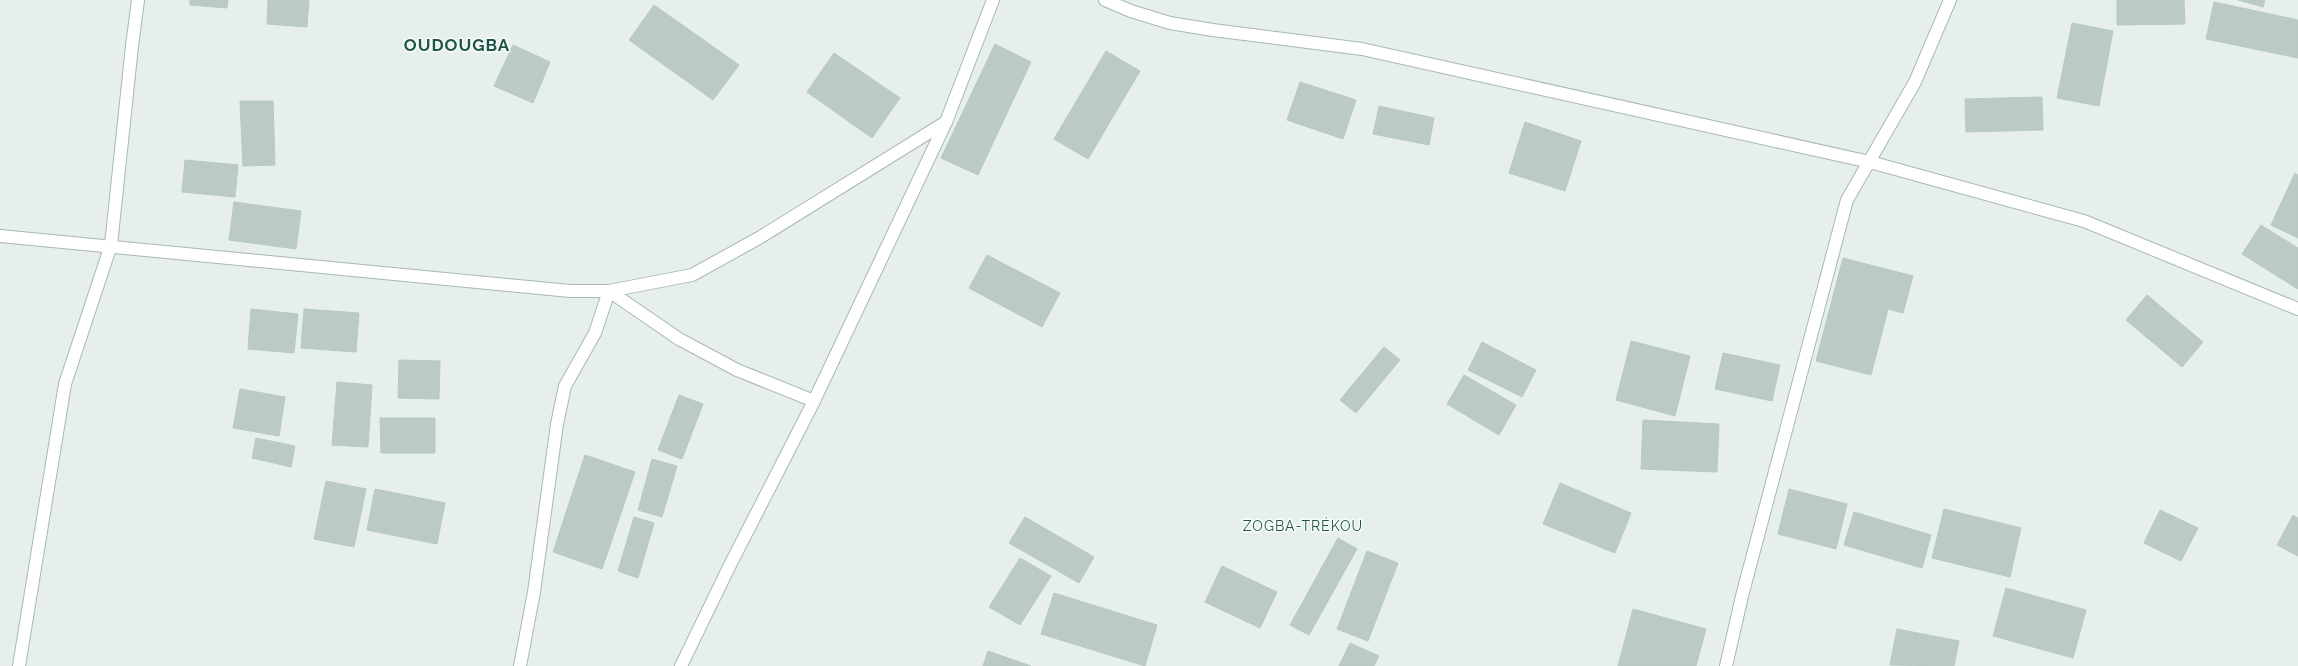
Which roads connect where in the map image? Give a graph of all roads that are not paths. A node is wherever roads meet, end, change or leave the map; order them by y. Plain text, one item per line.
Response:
1 (138, 0) edge
2 (993, 0) edge
3 (1105, 0) edge
4 (1950, 0) edge
5 (946, 122) junction
6 (1870, 162) junction
7 (0, 236) edge
8 (112, 245) junction
9 (609, 291) junction
10 (2298, 309) edge
11 (814, 401) junction
12 (19, 666) edge
13 (520, 666) edge
14 (681, 666) edge
15 (1726, 666) edge

1 - 8 street
2 - 5 street
3 - 6 street
4 - 6 street
5 - 9 street
5 - 11 street
6 - 10 street
6 - 15 street
7 - 8 street
8 - 9 street
8 - 12 street
9 - 11 street
9 - 13 street
11 - 14 street

